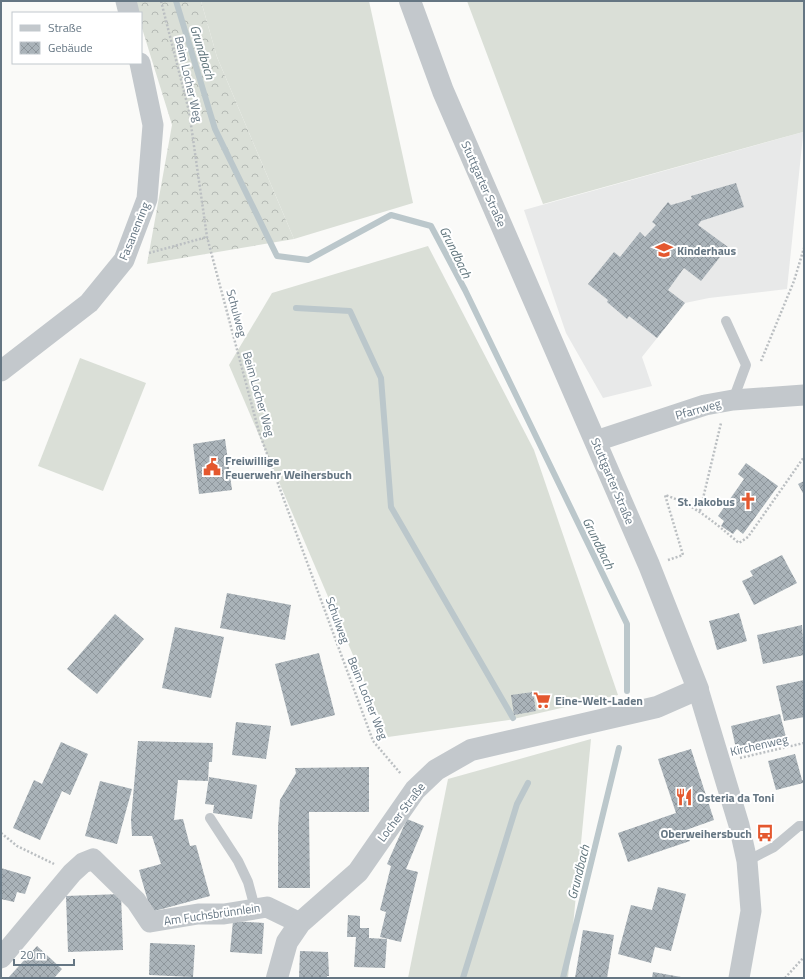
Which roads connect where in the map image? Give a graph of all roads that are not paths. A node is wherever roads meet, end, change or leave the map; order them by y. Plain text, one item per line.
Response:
1 (126, 1) edge
2 (410, 1) edge
3 (129, 12) edge
4 (140, 64) edge
5 (726, 321) dead end
6 (1, 371) edge
7 (804, 395) edge
8 (729, 400) junction
9 (596, 441) junction
10 (698, 689) junction
11 (210, 818) dead end
12 (804, 826) edge
13 (747, 861) junction
14 (255, 908) junction
15 (300, 923) junction
16 (1, 958) edge
17 (277, 978) edge
18 (739, 978) edge

1 - 3 street
2 - 9 street, Stuttgarter Straße
4 - 6 street, Fasanenring
5 - 8 lane
7 - 8 street, Pfarrweg
8 - 9 street, Pfarrweg
9 - 10 street, Stuttgarter Straße
10 - 13 street, Stuttgarter Straße
10 - 15 street, Locher Straße
11 - 14 lane
12 - 13 lane
13 - 18 street, Stuttgarter Straße
14 - 15 street, Am Fuchsbrünnlein
14 - 16 street, Am Fuchsbrünnlein
15 - 17 street, Locher Straße

